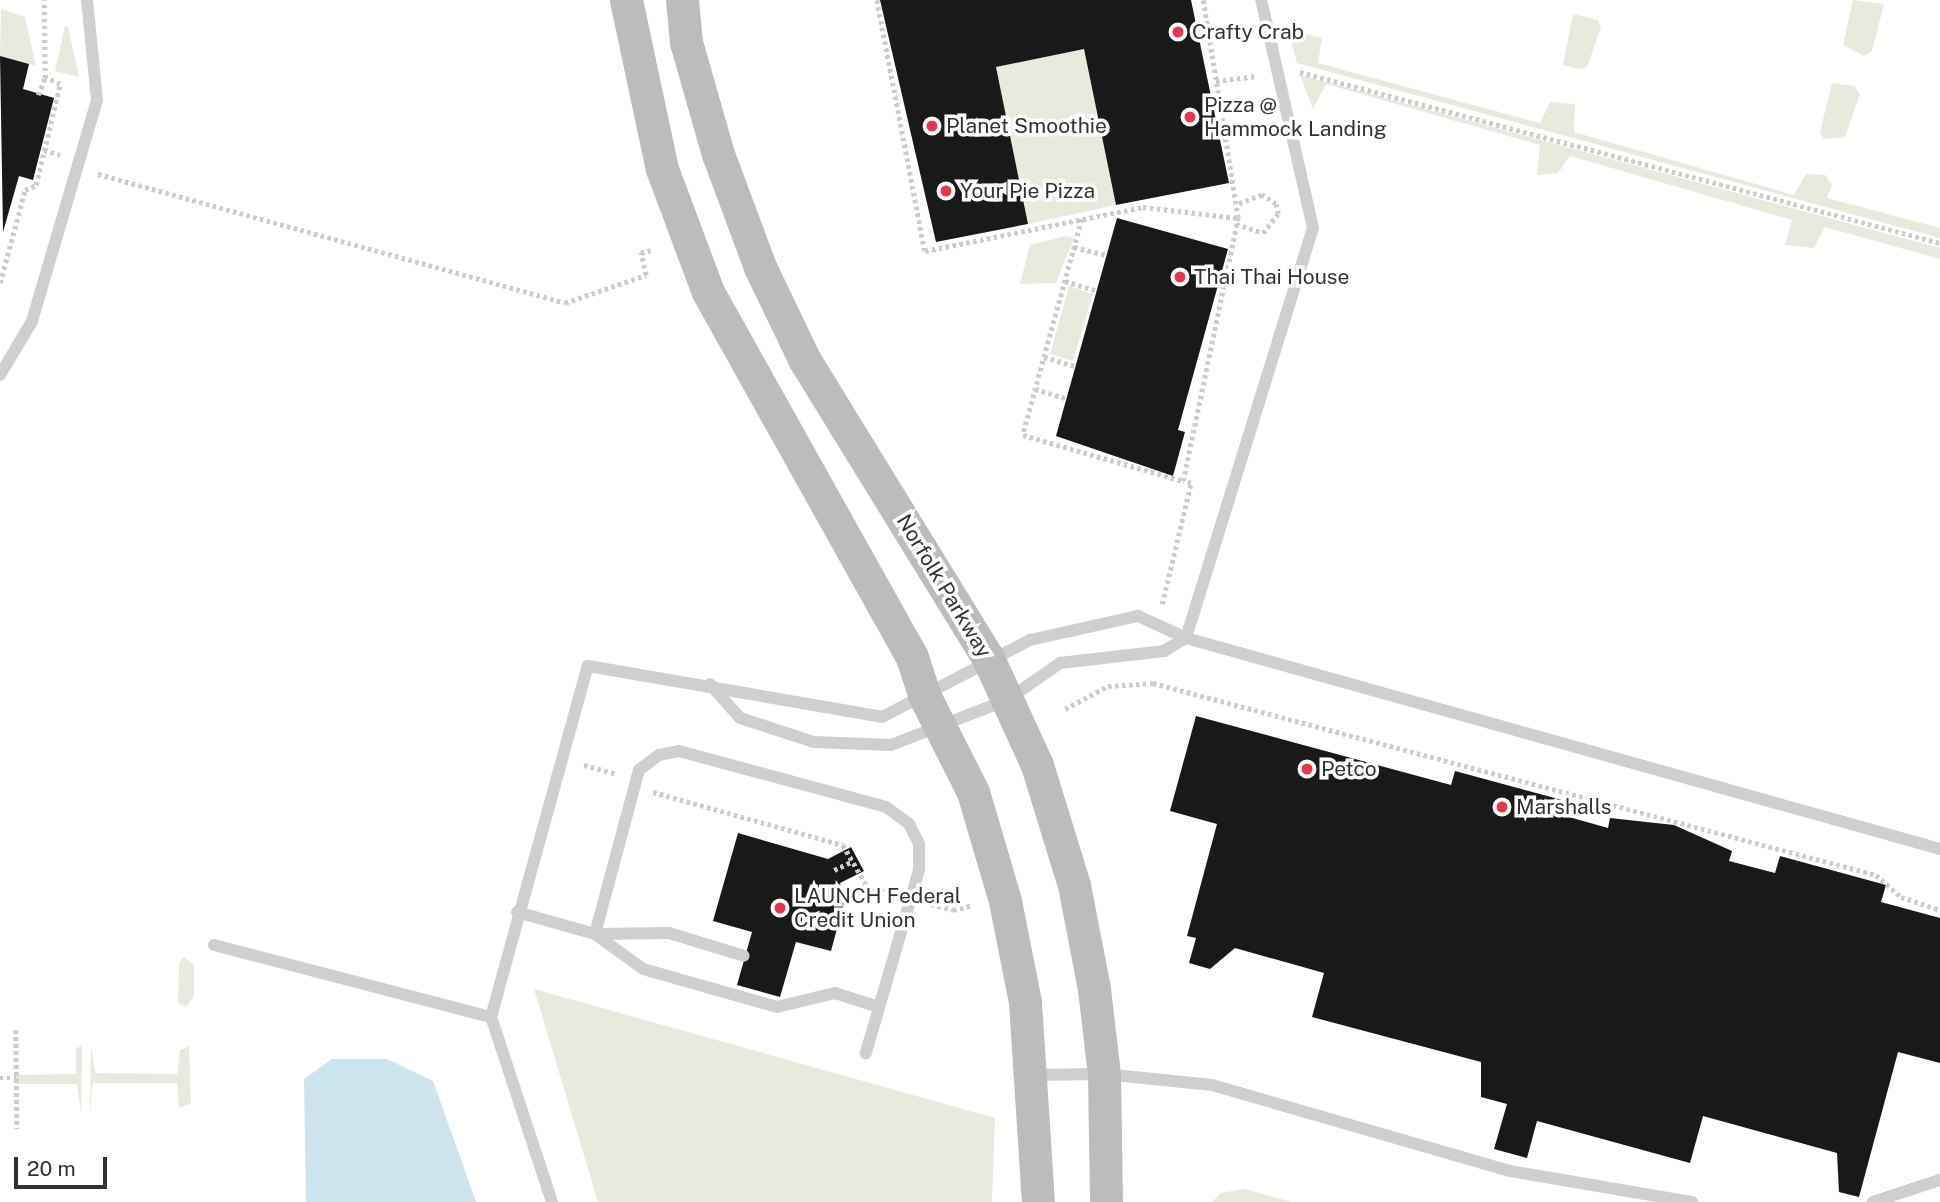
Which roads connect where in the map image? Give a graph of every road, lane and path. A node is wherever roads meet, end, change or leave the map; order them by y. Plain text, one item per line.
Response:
1 (44, 0) edge
2 (87, 0) edge
3 (626, 0) edge
4 (682, 0) edge
5 (877, 0) edge
6 (1203, 0) edge
7 (1261, 0) edge
8 (1277, 74) junction
9 (45, 78) junction
10 (1216, 81) junction
11 (38, 95) dead end
12 (44, 150) junction
13 (76, 168) junction
14 (1237, 205) junction
15 (1082, 219) junction
16 (1237, 221) junction
17 (1940, 243) edge
18 (1074, 247) junction
19 (652, 250) dead end
20 (1107, 255) dead end
21 (1065, 281) junction
22 (0, 283) edge
23 (1097, 290) dead end
24 (1044, 356) junction
25 (1076, 366) dead end
26 (0, 375) edge
27 (1035, 390) junction
28 (1067, 399) dead end
29 (1183, 481) junction
30 (1161, 627) junction
31 (1186, 638) junction
32 (1160, 651) junction
33 (988, 659) junction
34 (709, 682) junction
35 (1159, 684) junction
36 (923, 695) junction
37 (1007, 700) junction
38 (1065, 709) dead end
39 (941, 729) junction
40 (584, 765) dead end
41 (635, 782) junction
42 (1940, 849) edge
43 (853, 861) junction
44 (834, 870) dead end
45 (910, 898) junction
46 (976, 904) dead end
47 (1940, 910) edge
48 (517, 912) junction
49 (595, 934) junction
50 (214, 945) dead end
51 (744, 956) dead end
52 (879, 1007) junction
53 (491, 1017) junction
54 (16, 1030) dead end
55 (866, 1053) dead end
56 (1104, 1074) junction
57 (1032, 1075) junction
58 (0, 1078) edge
59 (16, 1078) junction
60 (17, 1129) dead end
61 (1940, 1180) edge
62 (552, 1202) edge
63 (1038, 1202) edge
64 (1106, 1202) edge
65 (1692, 1202) edge
66 (1873, 1202) edge

1 - 9 path
2 - 13 lane
3 - 36 street
4 - 33 street, Norfolk Parkway
5 - 15 path
6 - 10 path
7 - 8 lane
8 - 10 path
8 - 17 path
8 - 31 lane
9 - 11 path
9 - 12 path
10 - 14 path
12 - 13 path
12 - 22 path
13 - 19 path
13 - 26 lane
14 - 16 path
14 - 16 path
15 - 16 path
15 - 18 path
16 - 29 path
18 - 20 path
18 - 21 path
21 - 23 path
21 - 24 path
24 - 25 path
24 - 27 path
27 - 28 path
27 - 29 path
29 - 30 path
30 - 31 lane
30 - 33 lane
31 - 32 lane
31 - 42 lane
32 - 35 path
32 - 37 lane
33 - 36 lane
33 - 37 street, Norfolk Parkway
34 - 36 lane
34 - 39 lane
34 - 48 lane
35 - 38 path
35 - 47 path
36 - 39 street
37 - 39 lane
37 - 56 street, Norfolk Parkway
39 - 57 street
40 - 41 path
41 - 43 path
41 - 45 lane
41 - 49 lane
43 - 44 path
43 - 45 path
45 - 46 path
45 - 52 lane
48 - 49 lane
48 - 53 lane
49 - 51 lane
49 - 52 lane
50 - 53 lane
52 - 55 lane
53 - 62 lane
54 - 59 path
56 - 57 lane
56 - 64 street, Norfolk Parkway
56 - 65 lane
57 - 63 street
58 - 59 path
59 - 60 path
61 - 66 lane

